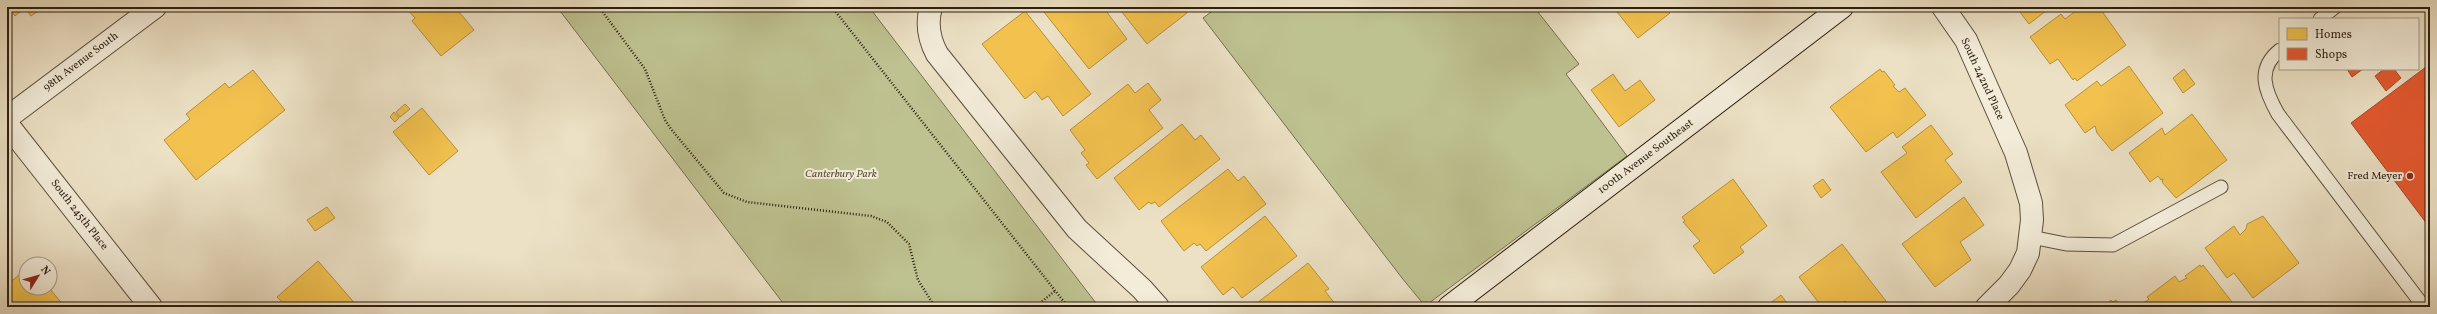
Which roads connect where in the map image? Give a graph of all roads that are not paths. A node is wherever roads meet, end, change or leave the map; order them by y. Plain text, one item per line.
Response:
1 (155, 7) edge
2 (931, 7) edge
3 (1842, 7) edge
4 (1943, 7) edge
5 (2335, 7) edge
6 (2321, 18) edge
7 (2279, 51) edge
8 (7, 118) edge
9 (7, 124) edge
10 (2221, 187) dead end
11 (2031, 237) junction
12 (151, 307) edge
13 (1158, 307) edge
14 (1449, 307) edge
15 (1987, 307) edge
16 (2424, 307) edge

1 - 8 street, 98th Avenue South
2 - 13 street
3 - 14 street, 100th Avenue Southeast
4 - 11 street, South 242nd Place
5 - 6 lane
7 - 16 lane
9 - 12 street, South 245th Place
10 - 11 lane
11 - 15 street, South 242nd Place

